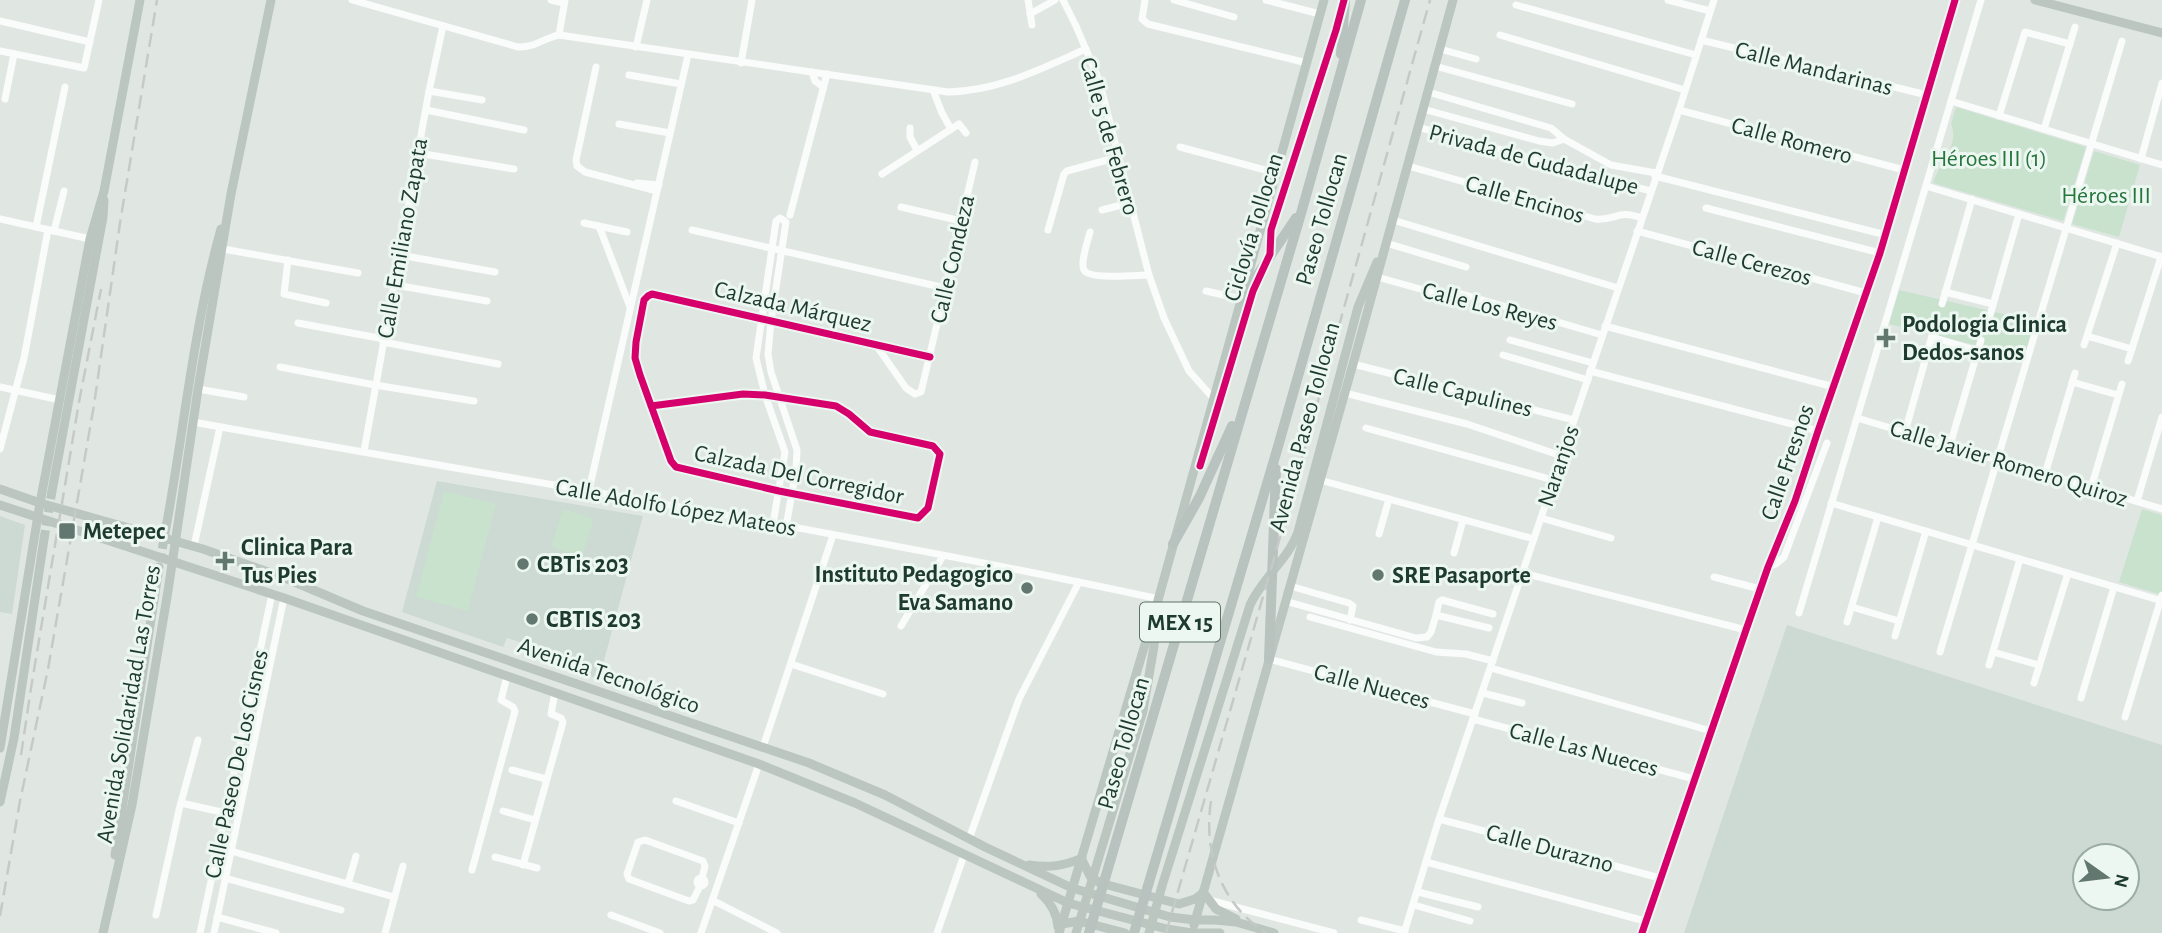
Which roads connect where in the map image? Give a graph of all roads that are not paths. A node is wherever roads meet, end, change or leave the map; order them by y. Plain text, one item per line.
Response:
1 (99, 0) edge
2 (140, 0) edge
3 (269, 0) edge
4 (352, 0) edge
5 (551, 0) edge
6 (647, 0) edge
7 (752, 0) edge
8 (1028, 0) edge
9 (1055, 0) edge
10 (1063, 0) edge
11 (1145, 0) edge
12 (1174, 0) edge
13 (1266, 0) edge
14 (1324, 0) edge
15 (1345, 0) edge
16 (1361, 0) edge
17 (1405, 0) edge
18 (1453, 0) edge
19 (1668, 0) edge
20 (1714, 0) edge
21 (1955, 0) edge
22 (1981, 0) edge
23 (2035, 0) edge
24 (564, 2) edge
25 (1516, 5) dead end
26 (1710, 11) junction
27 (1030, 14) junction
28 (1320, 14) junction
29 (1234, 17) dead end
30 (0, 21) edge
31 (1032, 25) dead end
32 (443, 26) junction
33 (2075, 27) dead end
34 (2162, 33) edge
35 (559, 35) junction
36 (1500, 35) dead end
37 (1701, 40) junction
38 (2122, 41) dead end
39 (90, 42) junction
40 (2070, 44) junction
41 (636, 47) junction
42 (1086, 49) junction
43 (1440, 49) junction
44 (0, 51) edge
45 (14, 54) junction
46 (688, 55) junction
47 (1696, 55) junction
48 (1476, 59) dead end
49 (741, 63) junction
50 (1307, 63) junction
51 (1435, 66) junction
52 (596, 67) dead end
53 (812, 72) junction
54 (827, 74) junction
55 (629, 75) dead end
56 (1339, 81) junction
57 (2162, 83) edge
58 (681, 84) junction
59 (65, 87) dead end
60 (823, 88) junction
61 (933, 90) junction
62 (1685, 90) junction
63 (429, 91) junction
64 (1428, 92) junction
65 (1927, 95) junction
66 (5, 99) dead end
67 (482, 100) dead end
68 (1951, 102) junction
69 (1572, 104) dead end
70 (1423, 109) junction
71 (426, 110) junction
72 (1679, 110) junction
73 (1999, 116) junction
74 (619, 124) dead end
75 (1418, 127) junction
76 (910, 128) dead end
77 (951, 129) junction
78 (2044, 129) junction
79 (524, 131) dead end
80 (966, 133) dead end
81 (670, 134) junction
82 (1564, 139) junction
83 (2092, 144) junction
84 (1180, 147) dead end
85 (917, 150) junction
86 (418, 153) junction
87 (1118, 157) junction
88 (2141, 159) junction
89 (975, 162) dead end
90 (2162, 165) edge
91 (1408, 166) junction
92 (514, 169) dead end
93 (1904, 170) junction
94 (1276, 173) junction
95 (882, 174) dead end
96 (1656, 175) junction
97 (1926, 186) junction
98 (658, 188) junction
99 (64, 191) dead end
100 (104, 191) junction
101 (1651, 191) junction
102 (231, 194) junction
103 (1972, 199) junction
104 (1129, 203) junction
105 (901, 206) dead end
106 (1706, 208) dead end
107 (1102, 210) dead end
108 (1302, 210) junction
109 (2019, 214) junction
110 (790, 215) dead end
111 (1641, 218) junction
112 (0, 219) edge
113 (1393, 219) junction
114 (961, 221) junction
115 (584, 223) dead end
116 (599, 226) junction
117 (37, 227) junction
118 (2067, 228) junction
119 (51, 230) junction
120 (692, 230) dead end
121 (1048, 230) dead end
122 (1637, 231) junction
123 (627, 232) dead end
124 (1090, 232) dead end
125 (1886, 235) junction
126 (90, 239) junction
127 (2117, 243) junction
128 (1386, 244) junction
129 (771, 248) junction
130 (223, 249) junction
131 (781, 251) junction
132 (1880, 253) junction
133 (400, 255) junction
134 (2161, 257) edge
135 (288, 260) junction
136 (1466, 267) dead end
137 (495, 272) dead end
138 (358, 273) dead end
139 (1149, 275) junction
140 (1377, 277) junction
141 (395, 285) junction
142 (945, 288) junction
143 (1618, 288) junction
144 (1206, 291) dead end
145 (1945, 292) junction
146 (1866, 293) junction
147 (648, 296) joint
148 (1241, 299) junction
149 (487, 301) dead end
150 (326, 303) dead end
151 (1942, 304) dead end
152 (1993, 304) junction
153 (631, 308) junction
154 (1989, 318) dead end
155 (760, 319) junction
156 (771, 321) junction
157 (298, 323) dead end
158 (1935, 325) dead end
159 (1605, 326) junction
160 (1602, 335) junction
161 (2087, 336) junction
162 (1931, 337) junction
163 (383, 340) junction
164 (1510, 340) dead end
165 (1981, 340) dead end
166 (876, 345) junction
167 (2084, 345) dead end
168 (2132, 349) junction
169 (1978, 351) junction
170 (1503, 355) dead end
171 (930, 357) junction
172 (2129, 362) dead end
173 (498, 364) dead end
174 (1353, 364) junction
175 (280, 367) dead end
176 (1591, 367) junction
177 (2075, 373) dead end
178 (1253, 374) junction
179 (1588, 380) junction
180 (2072, 382) junction
181 (2122, 384) dead end
182 (375, 385) junction
183 (0, 387) edge
184 (1834, 387) junction
185 (198, 389) junction
186 (16, 390) junction
187 (1345, 393) junction
188 (765, 395) junction
189 (2118, 396) junction
190 (244, 397) dead end
191 (781, 397) junction
192 (1213, 399) junction
193 (60, 400) junction
194 (474, 401) dead end
195 (651, 406) junction
196 (2162, 416) edge
197 (1857, 418) junction
198 (1574, 421) junction
199 (193, 422) junction
200 (220, 427) junction
201 (1366, 428) dead end
202 (1818, 431) junction
203 (1905, 432) junction
204 (1827, 443) dead end
205 (1950, 445) junction
206 (0, 449) edge
207 (1277, 450) junction
208 (364, 451) junction
209 (1562, 456) junction
210 (1997, 459) junction
211 (2045, 474) junction
212 (1320, 480) junction
213 (1553, 480) junction
214 (2091, 488) junction
215 (0, 489) edge
216 (589, 490) junction
217 (52, 491) tunnel mouth
218 (779, 491) junction
219 (792, 494) junction
220 (1389, 499) junction
221 (2137, 501) junction
222 (40, 503) junction
223 (1831, 503) junction
224 (0, 505) edge
225 (2162, 509) edge
226 (1878, 517) junction
227 (1541, 518) junction
228 (37, 519) junction
229 (1463, 520) junction
230 (773, 524) junction
231 (786, 527) junction
232 (1926, 531) junction
233 (165, 533) tunnel mouth
234 (1379, 534) dead end
235 (833, 536) junction
236 (1611, 538) dead end
237 (44, 539) tunnel mouth
238 (1534, 539) junction
239 (176, 540) junction
240 (1173, 544) junction
241 (1973, 545) junction
242 (198, 548) junction
243 (1454, 553) dead end
244 (943, 556) junction
245 (2020, 559) junction
246 (172, 561) junction
247 (159, 567) tunnel mouth
248 (1768, 567) junction
249 (195, 569) junction
250 (1523, 573) junction
251 (2068, 573) junction
252 (1714, 577) dead end
253 (1079, 582) junction
254 (1290, 586) junction
255 (2114, 587) junction
256 (1760, 589) junction
257 (272, 594) junction
258 (324, 595) junction
259 (284, 598) junction
260 (2161, 599) edge
261 (1158, 601) junction
262 (1285, 601) junction
263 (1852, 607) junction
264 (318, 611) junction
265 (1799, 613) dead end
266 (1493, 614) dead end
267 (1436, 615) junction
268 (1310, 617) dead end
269 (1350, 620) junction
270 (1899, 621) junction
271 (1847, 622) dead end
272 (901, 626) dead end
273 (1489, 628) dead end
274 (1746, 630) junction
275 (1895, 636) dead end
276 (262, 642) junction
277 (274, 644) junction
278 (1940, 652) dead end
279 (1993, 652) junction
280 (1269, 659) junction
281 (791, 664) junction
282 (1492, 664) junction
283 (1989, 665) dead end
284 (2039, 665) junction
285 (507, 676) junction
286 (2034, 683) dead end
287 (555, 692) junction
288 (1483, 692) junction
289 (883, 694) dead end
290 (2081, 698) dead end
291 (1522, 703) dead end
292 (656, 710) junction
293 (1474, 717) junction
294 (2125, 717) dead end
295 (651, 726) junction
296 (1711, 731) junction
297 (198, 740) dead end
298 (763, 747) junction
299 (0, 748) edge
300 (759, 764) junction
301 (512, 770) dead end
302 (546, 779) junction
303 (1694, 779) junction
304 (676, 801) dead end
305 (0, 802) edge
306 (181, 803) junction
307 (503, 811) dead end
308 (226, 813) junction
309 (1440, 819) junction
310 (535, 820) junction
311 (738, 823) junction
312 (943, 825) junction
313 (970, 839) junction
314 (936, 842) junction
315 (231, 851) junction
316 (964, 855) junction
317 (356, 856) dead end
318 (495, 857) dead end
319 (1082, 858) junction
320 (1426, 862) junction
321 (523, 864) junction
322 (1021, 864) junction
323 (403, 866) dead end
324 (537, 868) dead end
325 (472, 870) dead end
326 (225, 877) junction
327 (1660, 878) junction
328 (702, 883) junction
329 (348, 884) junction
330 (1031, 886) junction
331 (113, 888) junction
332 (1072, 888) junction
333 (716, 889) junction
334 (1418, 891) junction
335 (1205, 896) junction
336 (394, 897) junction
337 (712, 900) junction
338 (1068, 903) junction
339 (1414, 905) junction
340 (1478, 907) dead end
341 (341, 910) dead end
342 (156, 915) dead end
343 (611, 915) dead end
344 (217, 917) junction
345 (1195, 920) junction
346 (1361, 920) dead end
347 (1470, 921) dead end
348 (1645, 921) junction
349 (1250, 926) junction
350 (1060, 930) edge
351 (104, 932) edge
352 (1405, 932) edge
353 (200, 933) edge
354 (214, 933) edge
355 (276, 933) edge
356 (385, 933) edge
357 (660, 933) edge
358 (701, 933) edge
359 (777, 933) edge
360 (937, 933) edge
361 (1076, 933) edge
362 (1089, 933) edge
363 (1125, 933) edge
364 (1134, 933) edge
365 (1149, 933) edge
366 (1192, 933) edge
367 (1220, 933) edge
368 (1271, 933) edge
369 (1334, 933) edge
370 (1642, 933) edge

1 - 39 street
2 - 100 main road
3 - 102 main road, Avenida Solidaridad Las Torres
4 - 32 street
5 - 24 street
6 - 41 street
7 - 49 street
8 - 27 street
9 - 27 street
10 - 42 street, Calle 5 de Febrero
11 - 50 street
12 - 29 street
13 - 28 street
14 - 28 main road
15 - 56 highway
16 - 56 highway, Paseo Tollocan / MEX 15
17 - 207 highway, Paseo Tollocan / MEX 15
18 - 43 main road, Avenida Paseo Tollocan
19 - 26 street
20 - 26 street, Naranjos
21 - 65 street, Calle Fresnos
22 - 68 street
23 - 34 main road
24 - 35 street
25 - 47 street
26 - 37 street, Naranjos
27 - 31 street
28 - 50 main road
30 - 39 street
32 - 35 street
32 - 63 street, Calle Emiliano Zapata
33 - 40 street
35 - 41 street
36 - 62 street
37 - 47 street, Naranjos
37 - 65 street, Calle Mandarinas
38 - 83 street
39 - 45 street
40 - 73 street
40 - 78 street
41 - 46 street
42 - 61 street
42 - 87 street, Calle 5 de Febrero
43 - 48 street
43 - 51 main road, Avenida Paseo Tollocan
44 - 45 street
45 - 66 street
46 - 49 street
46 - 58 street
47 - 62 street, Naranjos
49 - 53 street
50 - 94 main road
51 - 64 main road, Avenida Paseo Tollocan
51 - 69 street
52 - 98 street
53 - 54 street
53 - 60 street
54 - 60 street
54 - 61 street
55 - 58 street
56 - 108 highway, Paseo Tollocan / MEX 15
57 - 88 street
58 - 81 street
59 - 117 street
60 - 110 street
61 - 77 street
62 - 72 street, Naranjos
63 - 67 street
63 - 71 street, Calle Emiliano Zapata
64 - 70 main road, Avenida Paseo Tollocan
64 - 82 street
65 - 93 street, Calle Fresnos
68 - 73 street
68 - 97 street
70 - 75 main road, Avenida Paseo Tollocan
70 - 82 street
71 - 79 street
71 - 86 street, Calle Emiliano Zapata
72 - 93 street, Calle Romero
72 - 96 street, Naranjos
73 - 78 street
74 - 81 street
75 - 91 main road, Avenida Paseo Tollocan
75 - 101 street, Privada de Gudadalupe
76 - 85 street
77 - 80 street
77 - 85 street
78 - 83 street
81 - 98 street
82 - 96 street
83 - 88 street
83 - 118 street
84 - 94 street
85 - 95 street
86 - 92 street
86 - 133 street, Calle Emiliano Zapata
87 - 104 street, Calle 5 de Febrero
87 - 121 street
88 - 90 street
89 - 114 street, Calle Condeza
91 - 111 street, Calle Encinos
91 - 113 main road, Avenida Paseo Tollocan
93 - 125 street, Calle Fresnos
94 - 148 main road
96 - 101 street, Naranjos
96 - 125 street
97 - 103 street
97 - 197 street
98 - 153 street
99 - 119 street
100 - 126 main road
100 - 217 main road
101 - 111 street, Naranjos
102 - 130 main road, Avenida Solidaridad Las Torres
102 - 233 main road, Avenida Solidaridad Las Torres
103 - 109 street
103 - 145 street
104 - 107 street
104 - 139 street, Calle 5 de Febrero
105 - 114 street
106 - 132 street
108 - 148 highway
108 - 178 highway, Paseo Tollocan / MEX 15
109 - 118 street
109 - 152 street
111 - 122 street, Naranjos
112 - 117 street
113 - 128 main road, Avenida Paseo Tollocan
113 - 143 street
114 - 142 street, Calle Condeza
115 - 116 street
116 - 123 street
116 - 153 street
117 - 119 street
118 - 127 street
118 - 210 street
119 - 126 street
119 - 186 street
120 - 129 street
122 - 143 street, Naranjos
122 - 146 street, Calle Cerezos
124 - 139 street
125 - 132 street, Calle Fresnos
126 - 193 main road
127 - 134 street
127 - 161 street
128 - 136 street
128 - 140 main road, Avenida Paseo Tollocan
128 - 365 main road, Avenida Paseo Tollocan
129 - 131 street
129 - 131 street
129 - 155 street
130 - 135 street
130 - 185 main road, Avenida Solidaridad Las Torres
131 - 142 street
131 - 156 street
132 - 146 street, Calle Fresnos
133 - 137 street
133 - 141 street, Calle Emiliano Zapata
134 - 168 street
135 - 138 street
135 - 150 street
139 - 192 street, Calle 5 de Febrero
140 - 160 street, Calle Los Reyes
140 - 174 main road, Avenida Paseo Tollocan
141 - 149 street
141 - 163 street, Calle Emiliano Zapata
142 - 171 street, Calle Condeza
143 - 159 street, Naranjos
144 - 148 street
145 - 151 street
145 - 152 street
146 - 184 street, Calle Fresnos
147 - 155 street, Calzada Márquez
147 - 195 street, Calzada Del Corregidor
148 - 192 main road
152 - 154 street
153 - 216 street
155 - 156 street, Calzada Márquez
155 - 188 street
156 - 166 street, Calzada Márquez
156 - 191 street
157 - 163 street
158 - 162 street
159 - 160 street, Naranjos
159 - 184 street
160 - 176 street, Naranjos
161 - 167 street
161 - 168 street
162 - 169 street
162 - 203 street
163 - 173 street
163 - 182 street, Calle Emiliano Zapata
164 - 176 street
165 - 169 street
166 - 171 street, Calzada Márquez
166 - 171 street, Calle Condeza
168 - 172 street
169 - 205 street
170 - 179 street
174 - 187 main road, Avenida Paseo Tollocan
174 - 198 street, Calle Capulines
175 - 182 street
176 - 179 street, Naranjos
176 - 202 street
177 - 180 street
178 - 240 highway
178 - 362 highway, Paseo Tollocan / MEX 15
179 - 198 street, Naranjos
180 - 189 street
180 - 211 street
181 - 189 street
182 - 194 street
182 - 208 street, Calle Emiliano Zapata
183 - 186 street
184 - 202 street, Calle Fresnos
185 - 190 street
185 - 199 main road, Avenida Solidaridad Las Torres
186 - 193 street
186 - 206 street
187 - 209 street
187 - 212 main road, Avenida Paseo Tollocan
188 - 191 street, Calzada Del Corregidor
188 - 195 street, Calzada Del Corregidor
188 - 218 street
189 - 214 street
191 - 219 street
191 - 219 street, Calzada Del Corregidor
192 - 240 main road
193 - 222 main road
195 - 218 street, Calzada Del Corregidor
196 - 221 street
197 - 203 street, Calle Javier Romero Quiroz
197 - 223 street
198 - 209 street, Naranjos
199 - 200 street, Calle Adolfo López Mateos
199 - 239 main road, Avenida Solidaridad Las Torres
200 - 208 street, Calle Adolfo López Mateos
200 - 242 street
201 - 213 street
202 - 248 street, Calle Fresnos
203 - 205 street, Calle Javier Romero Quiroz
204 - 248 street
205 - 210 street, Calle Javier Romero Quiroz
207 - 280 highway
207 - 364 highway, Paseo Tollocan / MEX 15
208 - 216 street, Calle Adolfo López Mateos
209 - 213 street, Naranjos
210 - 211 street, Calle Javier Romero Quiroz
210 - 241 street
211 - 214 street, Calle Javier Romero Quiroz
212 - 220 street
212 - 254 main road, Avenida Paseo Tollocan
213 - 227 street, Naranjos
214 - 221 street, Calle Javier Romero Quiroz
215 - 222 main road, Avenida Tecnológico
216 - 230 street, Calle Adolfo López Mateos
218 - 219 street, Calzada Del Corregidor
218 - 230 street
219 - 231 street
220 - 229 street
220 - 234 street
221 - 225 street, Calle Javier Romero Quiroz
222 - 228 main road
222 - 239 main road, Avenida Tecnológico
223 - 226 street
223 - 265 street
224 - 228 main road, Avenida Tecnológico
226 - 232 street
226 - 263 street
227 - 236 street
227 - 238 street, Naranjos
228 - 246 main road, Avenida Tecnológico
228 - 299 main road
229 - 238 street
229 - 243 street
230 - 231 street, Calle Adolfo López Mateos
231 - 235 street, Calle Adolfo López Mateos
232 - 241 street
232 - 270 street
235 - 244 street, Calle Adolfo López Mateos
235 - 281 street
237 - 305 main road
238 - 250 street, Naranjos
239 - 242 main road, Avenida Tecnológico
239 - 246 main road, Avenida Solidaridad Las Torres
240 - 261 main road
241 - 245 street
241 - 278 street
242 - 249 main road
242 - 258 main road, Avenida Tecnológico
244 - 253 street, Calle Adolfo López Mateos
244 - 272 street
245 - 251 street
245 - 279 street
246 - 249 main road, Avenida Tecnológico
246 - 331 main road, Avenida Solidaridad Las Torres
247 - 331 main road, Avenida Solidaridad Las Torres
248 - 256 street, Calle Fresnos
249 - 257 main road, Avenida Tecnológico
250 - 274 street
250 - 282 street, Naranjos
251 - 255 street
251 - 284 street
252 - 256 street
253 - 261 street, Calle Adolfo López Mateos
253 - 313 street
254 - 262 main road, Avenida Paseo Tollocan
254 - 269 street
255 - 260 street
255 - 290 street
256 - 274 street, Calle Fresnos
257 - 259 main road, Avenida Tecnológico
257 - 276 street, Calle Paseo De Los Cisnes
258 - 264 main road
258 - 292 main road, Avenida Tecnológico
259 - 264 main road, Avenida Tecnológico
259 - 277 street, Calle Paseo De Los Cisnes
260 - 294 street
261 - 319 main road
261 - 361 main road
262 - 269 street
262 - 280 main road, Avenida Paseo Tollocan
263 - 270 street
263 - 271 street
264 - 285 main road, Avenida Tecnológico
266 - 267 street
267 - 269 street
267 - 273 street
268 - 282 street
270 - 275 street
274 - 296 street, Calle Fresnos
276 - 277 street
276 - 308 street, Calle Paseo De Los Cisnes
277 - 315 street, Calle Paseo De Los Cisnes
279 - 283 street
279 - 284 street
280 - 293 street, Calle Nueces
280 - 335 main road, Avenida Paseo Tollocan
281 - 289 street
281 - 298 street
282 - 288 street, Naranjos
282 - 296 street
284 - 286 street
285 - 287 main road, Avenida Tecnológico
285 - 325 street
287 - 295 main road, Avenida Tecnológico
287 - 302 street
288 - 291 street
288 - 293 street, Naranjos
292 - 295 main road
292 - 298 main road, Avenida Tecnológico
293 - 303 street, Calle Las Nueces
293 - 309 street, Naranjos
295 - 300 main road, Avenida Tecnológico
296 - 303 street, Calle Fresnos
297 - 306 street
298 - 312 main road, Avenida Tecnológico
300 - 311 street
300 - 314 main road, Avenida Tecnológico
301 - 302 street
302 - 310 street
303 - 327 street, Calle Fresnos
304 - 311 street
306 - 308 street
306 - 342 street
307 - 310 street
308 - 353 street, Calle Paseo De Los Cisnes
309 - 320 street, Naranjos
309 - 327 street, Calle Durazno
310 - 321 street
311 - 333 street
312 - 313 main road, Avenida Tecnológico
312 - 314 main road
313 - 322 main road, Avenida Tecnológico
314 - 316 main road, Avenida Tecnológico
315 - 326 street, Calle Paseo De Los Cisnes
315 - 329 street
316 - 330 main road, Avenida Tecnológico
316 - 360 street
317 - 329 street
318 - 321 street
319 - 322 main road
319 - 332 main road
319 - 335 main road
320 - 334 street, Naranjos
320 - 348 street
321 - 324 street
322 - 332 main road, Avenida Tecnológico
323 - 336 street
326 - 341 street
326 - 344 street, Calle Paseo De Los Cisnes
327 - 348 street, Calle Fresnos
328 - 328 street
328 - 333 street
329 - 336 street
330 - 338 main road, Avenida Tecnológico
330 - 350 main road
331 - 351 main road, Avenida Solidaridad Las Torres
332 - 338 main road
332 - 345 main road, Avenida Tecnológico
333 - 337 street
334 - 339 street, Naranjos
334 - 340 street
335 - 345 main road, Avenida Paseo Tollocan
335 - 349 main road
335 - 369 street
336 - 356 street
337 - 358 street
337 - 359 street
338 - 350 main road
338 - 366 main road, Avenida Tecnológico
339 - 347 street
339 - 352 street, Naranjos
343 - 357 street
344 - 354 street, Calle Paseo De Los Cisnes
344 - 355 street
345 - 349 main road, Avenida Tecnológico
345 - 366 main road, Avenida Paseo Tollocan
346 - 352 street
348 - 370 street, Calle Fresnos
349 - 368 main road
350 - 363 main road
366 - 367 main road, Avenida Tecnológico

